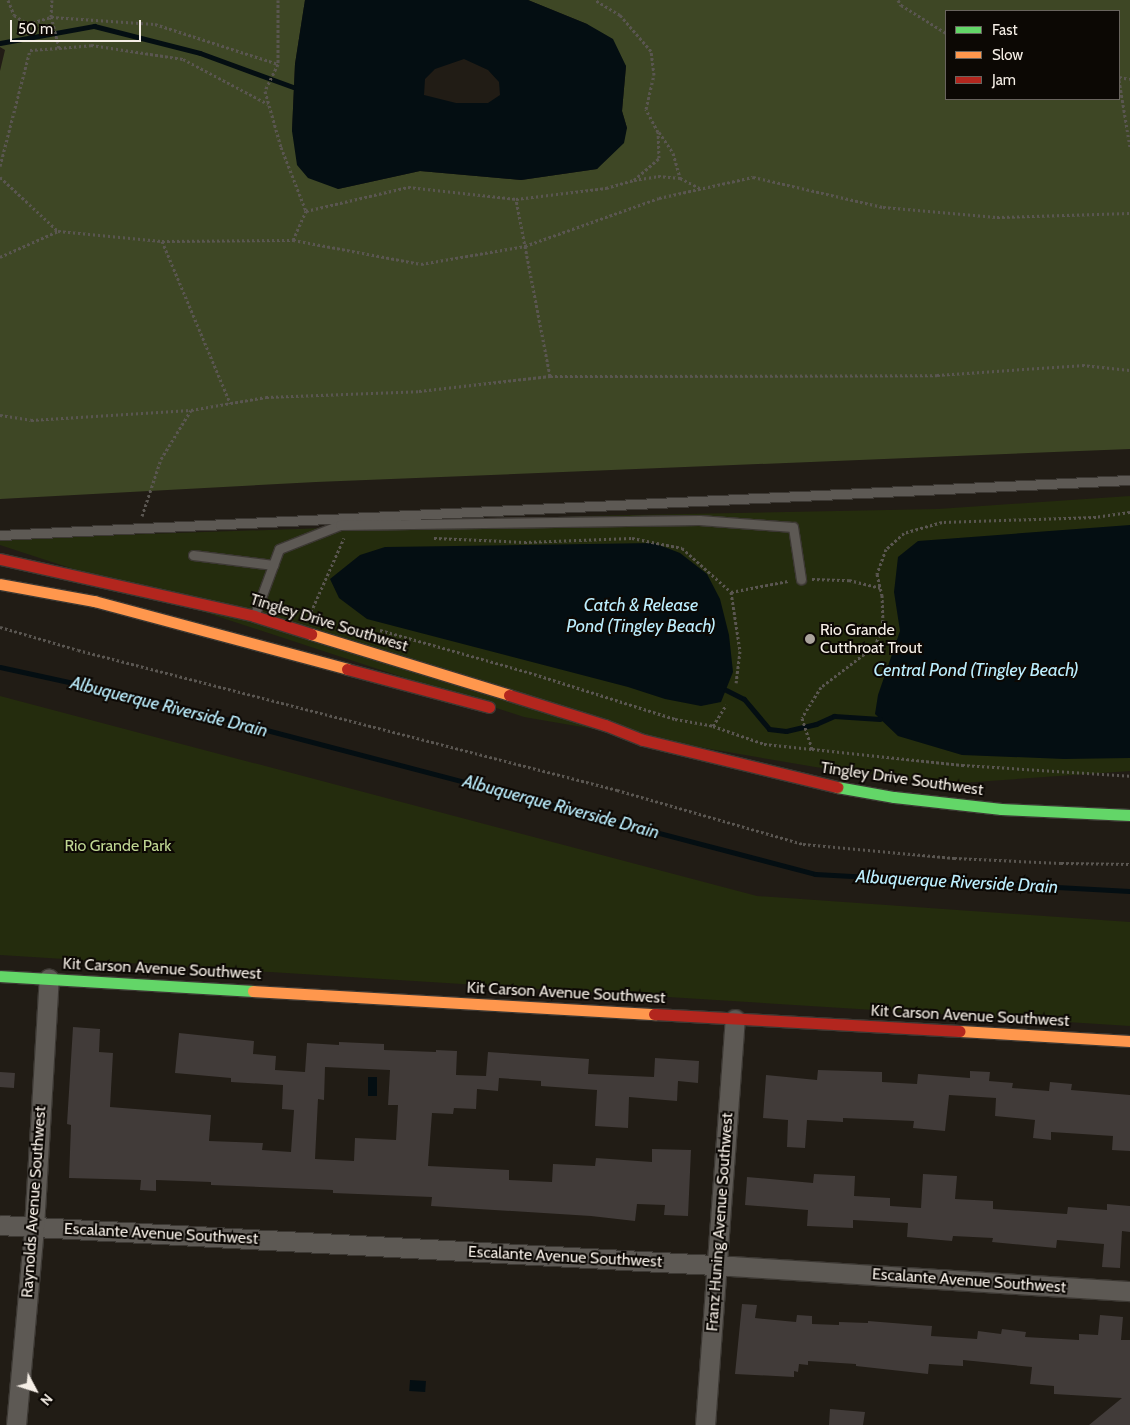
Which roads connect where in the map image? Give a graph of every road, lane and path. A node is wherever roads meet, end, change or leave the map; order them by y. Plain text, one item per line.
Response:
1 (8, 0) edge
2 (52, 0) edge
3 (278, 0) edge
4 (595, 0) edge
5 (898, 0) edge
6 (50, 17) junction
7 (945, 32) edge
8 (59, 46) junction
9 (278, 64) junction
10 (1120, 84) edge
11 (268, 105) junction
12 (658, 132) junction
13 (1130, 147) edge
14 (0, 166) edge
15 (0, 177) edge
16 (680, 178) junction
17 (634, 180) junction
18 (701, 189) junction
19 (516, 199) junction
20 (306, 210) junction
21 (1130, 213) edge
22 (58, 231) junction
23 (293, 240) junction
24 (162, 241) junction
25 (525, 246) junction
26 (0, 257) edge
27 (1130, 370) edge
28 (550, 376) junction
29 (230, 403) junction
30 (191, 410) junction
31 (0, 415) edge
32 (1130, 480) edge
33 (1130, 512) edge
34 (142, 516) dead end
35 (0, 535) edge
36 (345, 536) dead end
37 (424, 538) dead end
38 (193, 555) dead end
39 (0, 559) edge
40 (273, 565) junction
41 (801, 579) dead end
42 (0, 584) edge
43 (320, 614) dead end
44 (0, 627) edge
45 (251, 628) junction
46 (375, 629) dead end
47 (736, 683) dead end
48 (726, 705) dead end
49 (498, 709) dead end
50 (713, 726) junction
51 (601, 737) dead end
52 (643, 740) junction
53 (812, 749) junction
54 (1130, 776) edge
55 (1130, 815) edge
56 (1130, 864) edge
57 (0, 976) edge
58 (49, 978) junction
59 (735, 1019) junction
60 (1130, 1041) edge
61 (0, 1225) edge
62 (34, 1227) junction
63 (717, 1265) junction
64 (1130, 1291) edge
65 (16, 1425) edge
66 (705, 1425) edge

1 - 6 path
2 - 6 path
3 - 9 path
4 - 12 path
5 - 7 path
6 - 8 path
6 - 9 path
8 - 11 path
8 - 14 path
9 - 11 path
10 - 13 path
11 - 20 path
12 - 16 path
12 - 17 path
15 - 22 path
16 - 17 path
16 - 18 path
17 - 19 path
18 - 21 path
18 - 25 path
19 - 20 path
19 - 25 path
20 - 23 path
22 - 24 path
22 - 26 path
23 - 24 path
23 - 25 path
24 - 29 path
25 - 28 path
27 - 28 path
28 - 29 path
29 - 30 path
30 - 31 path
30 - 34 path
32 - 35 lane
33 - 53 path
36 - 43 path
37 - 47 path
38 - 40 lane
39 - 45 street, Tingley Drive Southwest
40 - 41 lane
40 - 45 lane
42 - 45 street, Tingley Drive Southwest
44 - 56 path
45 - 49 street, Tingley Drive Southwest
45 - 52 street, Tingley Drive Southwest
46 - 50 path
48 - 50 path
50 - 53 path
51 - 52 street, Tingley Drive Southwest
52 - 55 street, Tingley Drive Southwest
53 - 54 path
57 - 58 street, Kit Carson Avenue Southwest
58 - 59 street, Kit Carson Avenue Southwest
58 - 62 street, Raynolds Avenue Southwest
59 - 60 street, Kit Carson Avenue Southwest
59 - 63 street, Franz Huning Avenue Southwest
61 - 62 street, Escalante Avenue Southwest
62 - 63 street, Escalante Avenue Southwest
62 - 65 street, Raynolds Avenue Southwest
63 - 64 street, Escalante Avenue Southwest
63 - 66 street, Franz Huning Avenue Southwest

